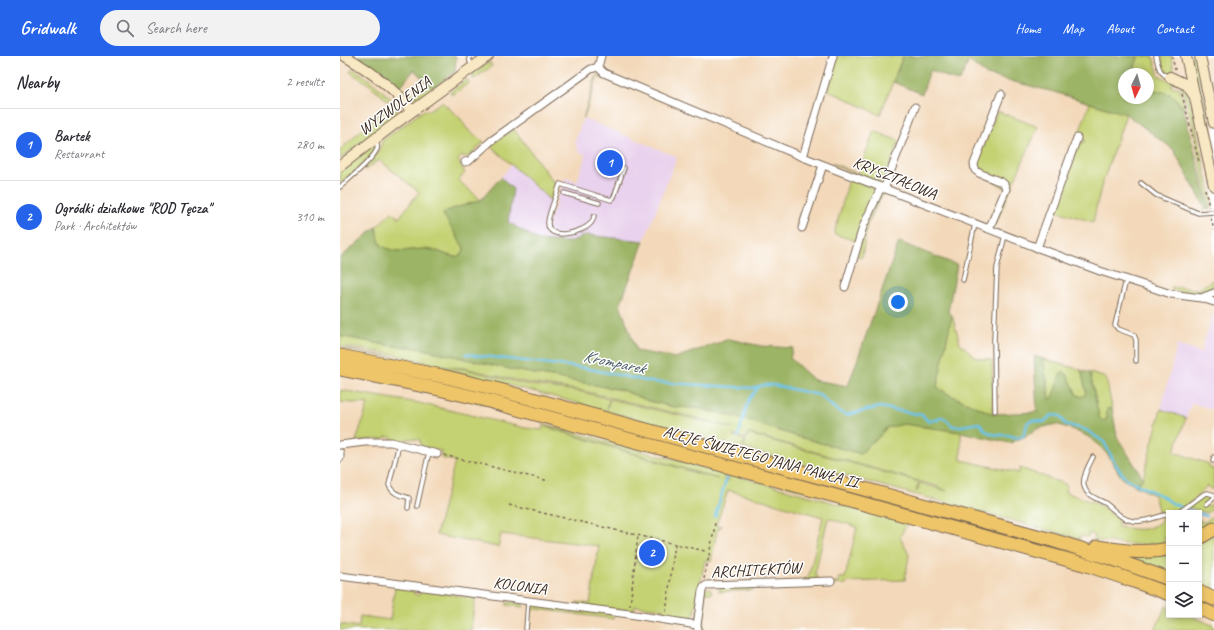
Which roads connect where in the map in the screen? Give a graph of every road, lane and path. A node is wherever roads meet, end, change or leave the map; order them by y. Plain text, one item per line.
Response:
1 (344, 56) edge
2 (469, 56) edge
3 (488, 56) edge
4 (601, 56) edge
5 (833, 56) edge
6 (1156, 56) edge
7 (1172, 56) edge
8 (1182, 56) edge
9 (1186, 56) edge
10 (1200, 56) edge
11 (474, 66) junction
12 (598, 67) junction
13 (1174, 78) junction
14 (1001, 94) dead end
15 (1195, 100) junction
16 (915, 107) dead end
17 (412, 111) junction
18 (1214, 123) edge
19 (1077, 138) dead end
20 (375, 139) junction
21 (803, 157) junction
22 (465, 162) dead end
23 (823, 165) junction
24 (340, 166) edge
25 (1200, 166) dead end
26 (624, 168) dead end
27 (1141, 183) dead end
28 (1209, 186) edge
29 (340, 187) edge
30 (883, 188) junction
31 (564, 192) dead end
32 (599, 203) dead end
33 (1212, 212) edge
34 (594, 216) dead end
35 (975, 224) junction
36 (802, 228) dead end
37 (989, 229) junction
38 (1214, 230) edge
39 (1005, 235) junction
40 (1038, 248) junction
41 (963, 280) dead end
42 (1126, 280) junction
43 (845, 286) dead end
44 (1214, 293) edge
45 (1201, 298) junction
46 (1214, 302) edge
47 (340, 356) edge
48 (1136, 361) dead end
49 (340, 369) edge
50 (995, 411) dead end
51 (399, 444) junction
52 (340, 445) edge
53 (429, 451) junction
54 (340, 453) edge
55 (438, 454) joint
56 (1093, 457) dead end
57 (340, 458) edge
58 (549, 481) dead end
59 (1214, 495) edge
60 (1214, 498) edge
61 (1207, 504) dead end
62 (509, 505) dead end
63 (417, 506) dead end
64 (408, 508) dead end
65 (1182, 510) edge
66 (1166, 514) edge
67 (715, 522) dead end
68 (1214, 529) edge
69 (638, 535) junction
70 (1202, 536) edge
71 (1052, 540) junction
72 (675, 544) junction
73 (1166, 549) edge
74 (705, 550) dead end
75 (340, 576) edge
76 (1166, 578) edge
77 (831, 581) dead end
78 (704, 587) junction
79 (1166, 593) edge
80 (1202, 593) edge
81 (1214, 599) edge
82 (528, 601) junction
83 (1202, 609) edge
84 (629, 614) junction
85 (1214, 615) edge
86 (665, 620) junction
87 (697, 628) edge
88 (526, 630) edge

1 - 17 street
2 - 11 lane
3 - 11 street, WYZWOLENIA
4 - 12 street
5 - 21 street
6 - 13 lane
7 - 13 path
8 - 13 street
9 - 15 street
10 - 18 street
11 - 17 street, WYZWOLENIA
12 - 21 street, KRYSZTAŁOWA
12 - 22 street
13 - 15 street
13 - 25 path
14 - 37 street
15 - 28 street
16 - 30 street
17 - 20 street, WYZWOLENIA
19 - 40 street
20 - 24 street, WYZWOLENIA
20 - 29 lane
21 - 23 street, KRYSZTAŁOWA
23 - 30 street, KRYSZTAŁOWA
23 - 36 street
26 - 34 lane
27 - 33 lane
28 - 33 path
30 - 35 street, KRYSZTAŁOWA
30 - 43 street
31 - 32 lane
33 - 38 path
35 - 37 street, KRYSZTAŁOWA
35 - 41 lane
37 - 39 street, KRYSZTAŁOWA
39 - 40 street, KRYSZTAŁOWA
39 - 50 lane
40 - 42 street, KRYSZTAŁOWA
42 - 45 street, KRYSZTAŁOWA
42 - 48 lane
44 - 45 street, KRYSZTAŁOWA
45 - 46 street, KRYSZTAŁOWA
47 - 71 highway, ALEJE ŚWIĘTEGO JANA PAWŁA II
49 - 79 highway, ALEJE ŚWIĘTEGO JANA PAWŁA II
51 - 52 street
51 - 53 street
51 - 64 lane
53 - 55 street
53 - 63 lane
54 - 57 street
55 - 58 path
56 - 66 lane
59 - 65 lane
60 - 61 lane
62 - 69 path
67 - 78 path
68 - 70 highway
69 - 72 path
69 - 84 path
71 - 73 highway
71 - 76 highway, ALEJE ŚWIĘTEGO JANA PAWŁA II
72 - 74 path
72 - 86 path
75 - 82 street, KOLONIA
77 - 78 street, ARCHITEKTÓW
78 - 87 street, ARCHITEKTÓW
80 - 81 highway
82 - 84 street, KOLONIA
82 - 88 lane
83 - 85 highway
84 - 86 street, KOLONIA
86 - 87 street, KOLONIA

